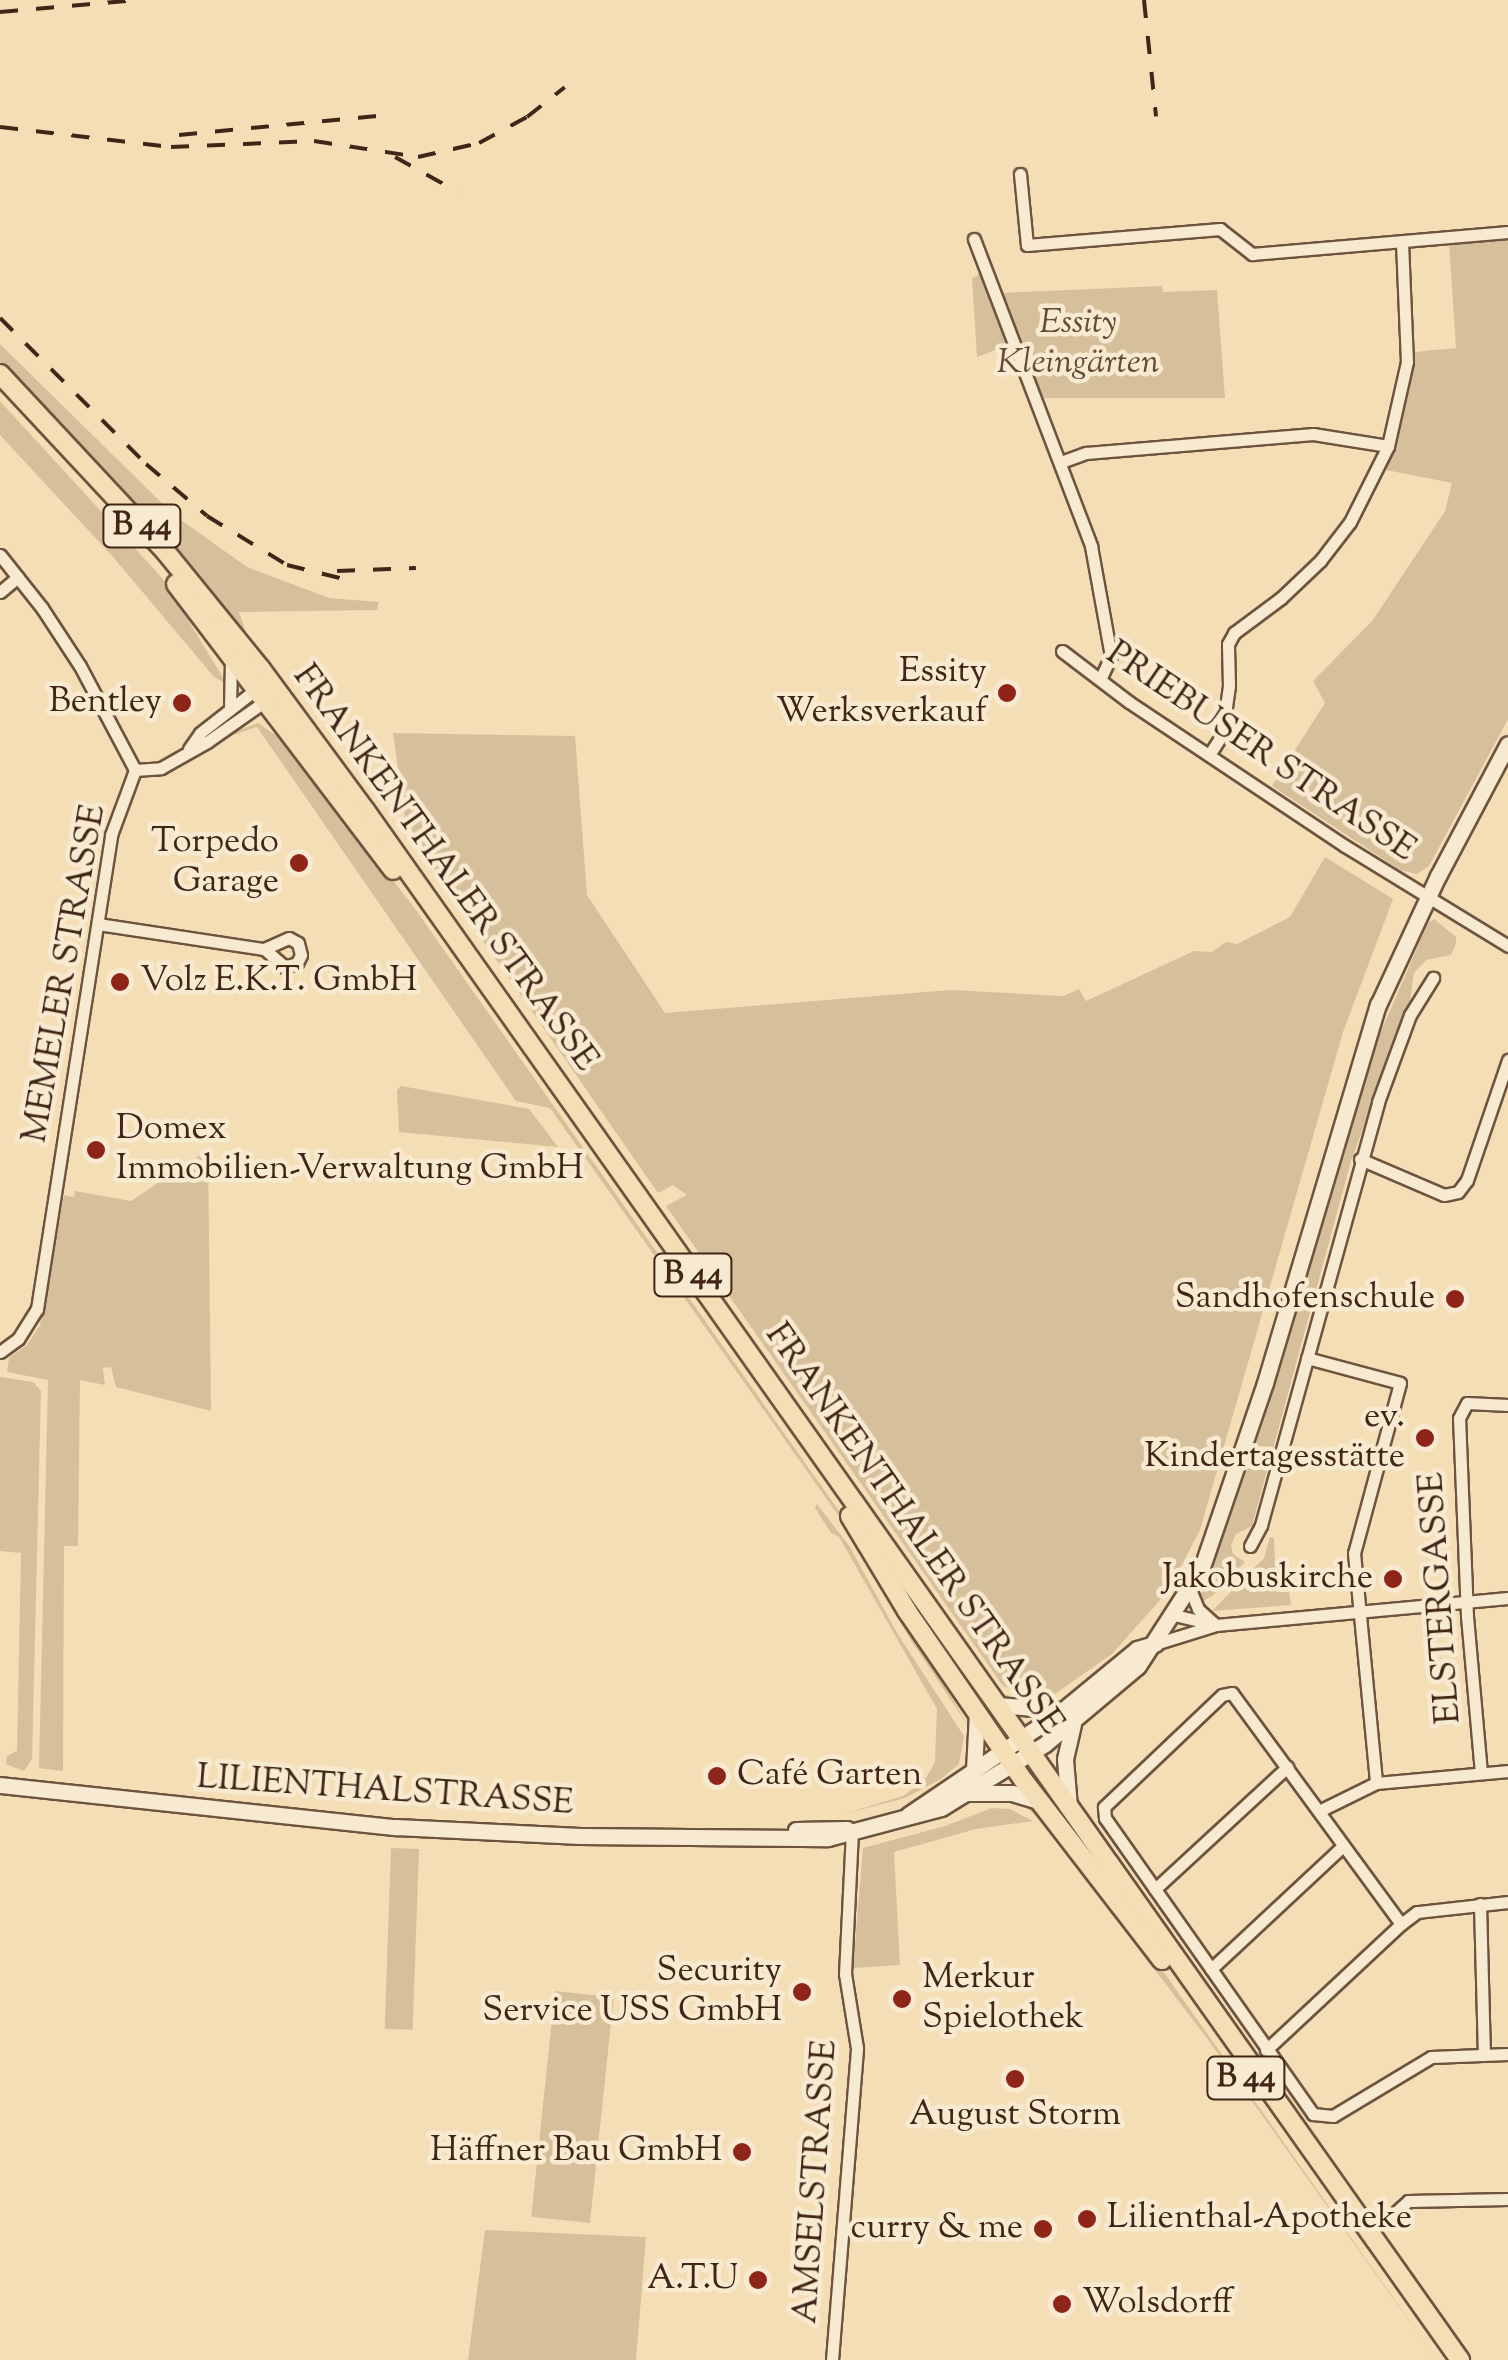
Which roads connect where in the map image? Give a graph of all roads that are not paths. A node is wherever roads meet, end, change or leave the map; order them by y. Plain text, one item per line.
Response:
1 (1020, 174) dead end
2 (1508, 232) edge
3 (974, 239) dead end
4 (1402, 242) junction
5 (0, 374) edge
6 (0, 391) edge
7 (1388, 446) junction
8 (1061, 462) junction
9 (0, 555) edge
10 (18, 577) junction
11 (0, 592) edge
12 (1062, 652) dead end
13 (232, 659) junction
14 (1101, 677) junction
15 (264, 693) junction
16 (230, 708) junction
17 (1508, 744) edge
18 (189, 748) junction
19 (1210, 755) junction
20 (136, 770) junction
21 (1426, 899) junction
22 (98, 924) junction
23 (1508, 946) edge
24 (264, 949) dead end
25 (1433, 978) dead end
26 (1508, 1060) edge
27 (1360, 1159) junction
28 (0, 1352) edge
29 (1307, 1358) junction
30 (1508, 1405) edge
31 (1250, 1546) dead end
32 (1190, 1589) junction
33 (1508, 1598) edge
34 (1466, 1603) junction
35 (1360, 1614) junction
36 (1174, 1615) junction
37 (1216, 1626) junction
38 (1155, 1644) junction
39 (997, 1705) junction
40 (1063, 1710) junction
41 (977, 1712) junction
42 (1073, 1724) junction
43 (1025, 1745) junction
44 (1008, 1757) junction
45 (1287, 1767) junction
46 (974, 1770) junction
47 (1508, 1771) edge
48 (1481, 1773) junction
49 (1376, 1783) junction
50 (0, 1785) edge
51 (968, 1792) junction
52 (1039, 1801) junction
53 (1070, 1808) junction
54 (1319, 1812) junction
55 (908, 1815) junction
56 (852, 1830) junction
57 (1344, 1846) junction
58 (1155, 1890) junction
59 (1508, 1902) edge
60 (1480, 1904) junction
61 (1401, 1924) junction
62 (1211, 1968) junction
63 (1266, 2050) junction
64 (1508, 2054) edge
65 (1484, 2055) junction
66 (1508, 2199) edge
67 (1398, 2212) dead end
68 (832, 2360) edge
69 (1446, 2360) edge
70 (1460, 2360) edge

1 - 4 street
2 - 4 street
3 - 8 street
4 - 7 street
5 - 15 main road, FRANKENTHALER STRASSE / B 44
6 - 13 main road, FRANKENTHALER STRASSE / B 44
7 - 8 street
7 - 19 street
8 - 14 street
9 - 10 street
10 - 11 street
10 - 20 street
12 - 14 street, PRIEBUSER STRASSE
13 - 15 main road, FRANKENTHALER STRASSE / B 44
13 - 16 street
14 - 19 street, PRIEBUSER STRASSE
15 - 16 street
15 - 18 street
15 - 39 main road, FRANKENTHALER STRASSE / B 44
15 - 41 main road, FRANKENTHALER STRASSE / B 44
16 - 18 street
17 - 21 main road
18 - 20 street
19 - 21 street, PRIEBUSER STRASSE
20 - 22 street, MEMELER STRASSE
21 - 23 street, PRIEBUSER STRASSE
21 - 32 main road
22 - 24 street
22 - 28 street, MEMELER STRASSE
25 - 27 street
26 - 27 street
27 - 29 street
29 - 31 street
29 - 35 street
30 - 34 street, ELSTERGASSE
32 - 36 main road
32 - 37 street
33 - 34 street
34 - 35 street
34 - 48 street, ELSTERGASSE
35 - 37 street
35 - 49 street
36 - 37 street
36 - 38 main road
37 - 38 street
38 - 40 main road
38 - 42 main road
39 - 40 main road
39 - 43 main road, FRANKENTHALER STRASSE / B 44
40 - 43 main road
41 - 44 main road, FRANKENTHALER STRASSE / B 44
41 - 46 main road
42 - 43 main road
42 - 53 main road
43 - 44 main road
43 - 53 main road, FRANKENTHALER STRASSE / B 44
44 - 46 main road, LILIENTHALSTRASSE
44 - 51 main road, LILIENTHALSTRASSE
44 - 52 main road, FRANKENTHALER STRASSE / B 44
45 - 54 street
45 - 58 street
45 - 58 street
46 - 55 main road, LILIENTHALSTRASSE
47 - 48 street
48 - 49 street
49 - 54 street
50 - 56 main road, LILIENTHALSTRASSE
51 - 52 main road
51 - 55 main road, LILIENTHALSTRASSE
52 - 69 main road, FRANKENTHALER STRASSE / B 44
53 - 70 main road, FRANKENTHALER STRASSE / B 44
54 - 57 street
55 - 56 main road, LILIENTHALSTRASSE
56 - 68 street, AMSELSTRASSE
57 - 61 street
57 - 62 street
58 - 62 street
59 - 60 street
60 - 61 street
60 - 65 street
61 - 63 street
62 - 63 street
63 - 65 street
64 - 65 street
66 - 67 street

